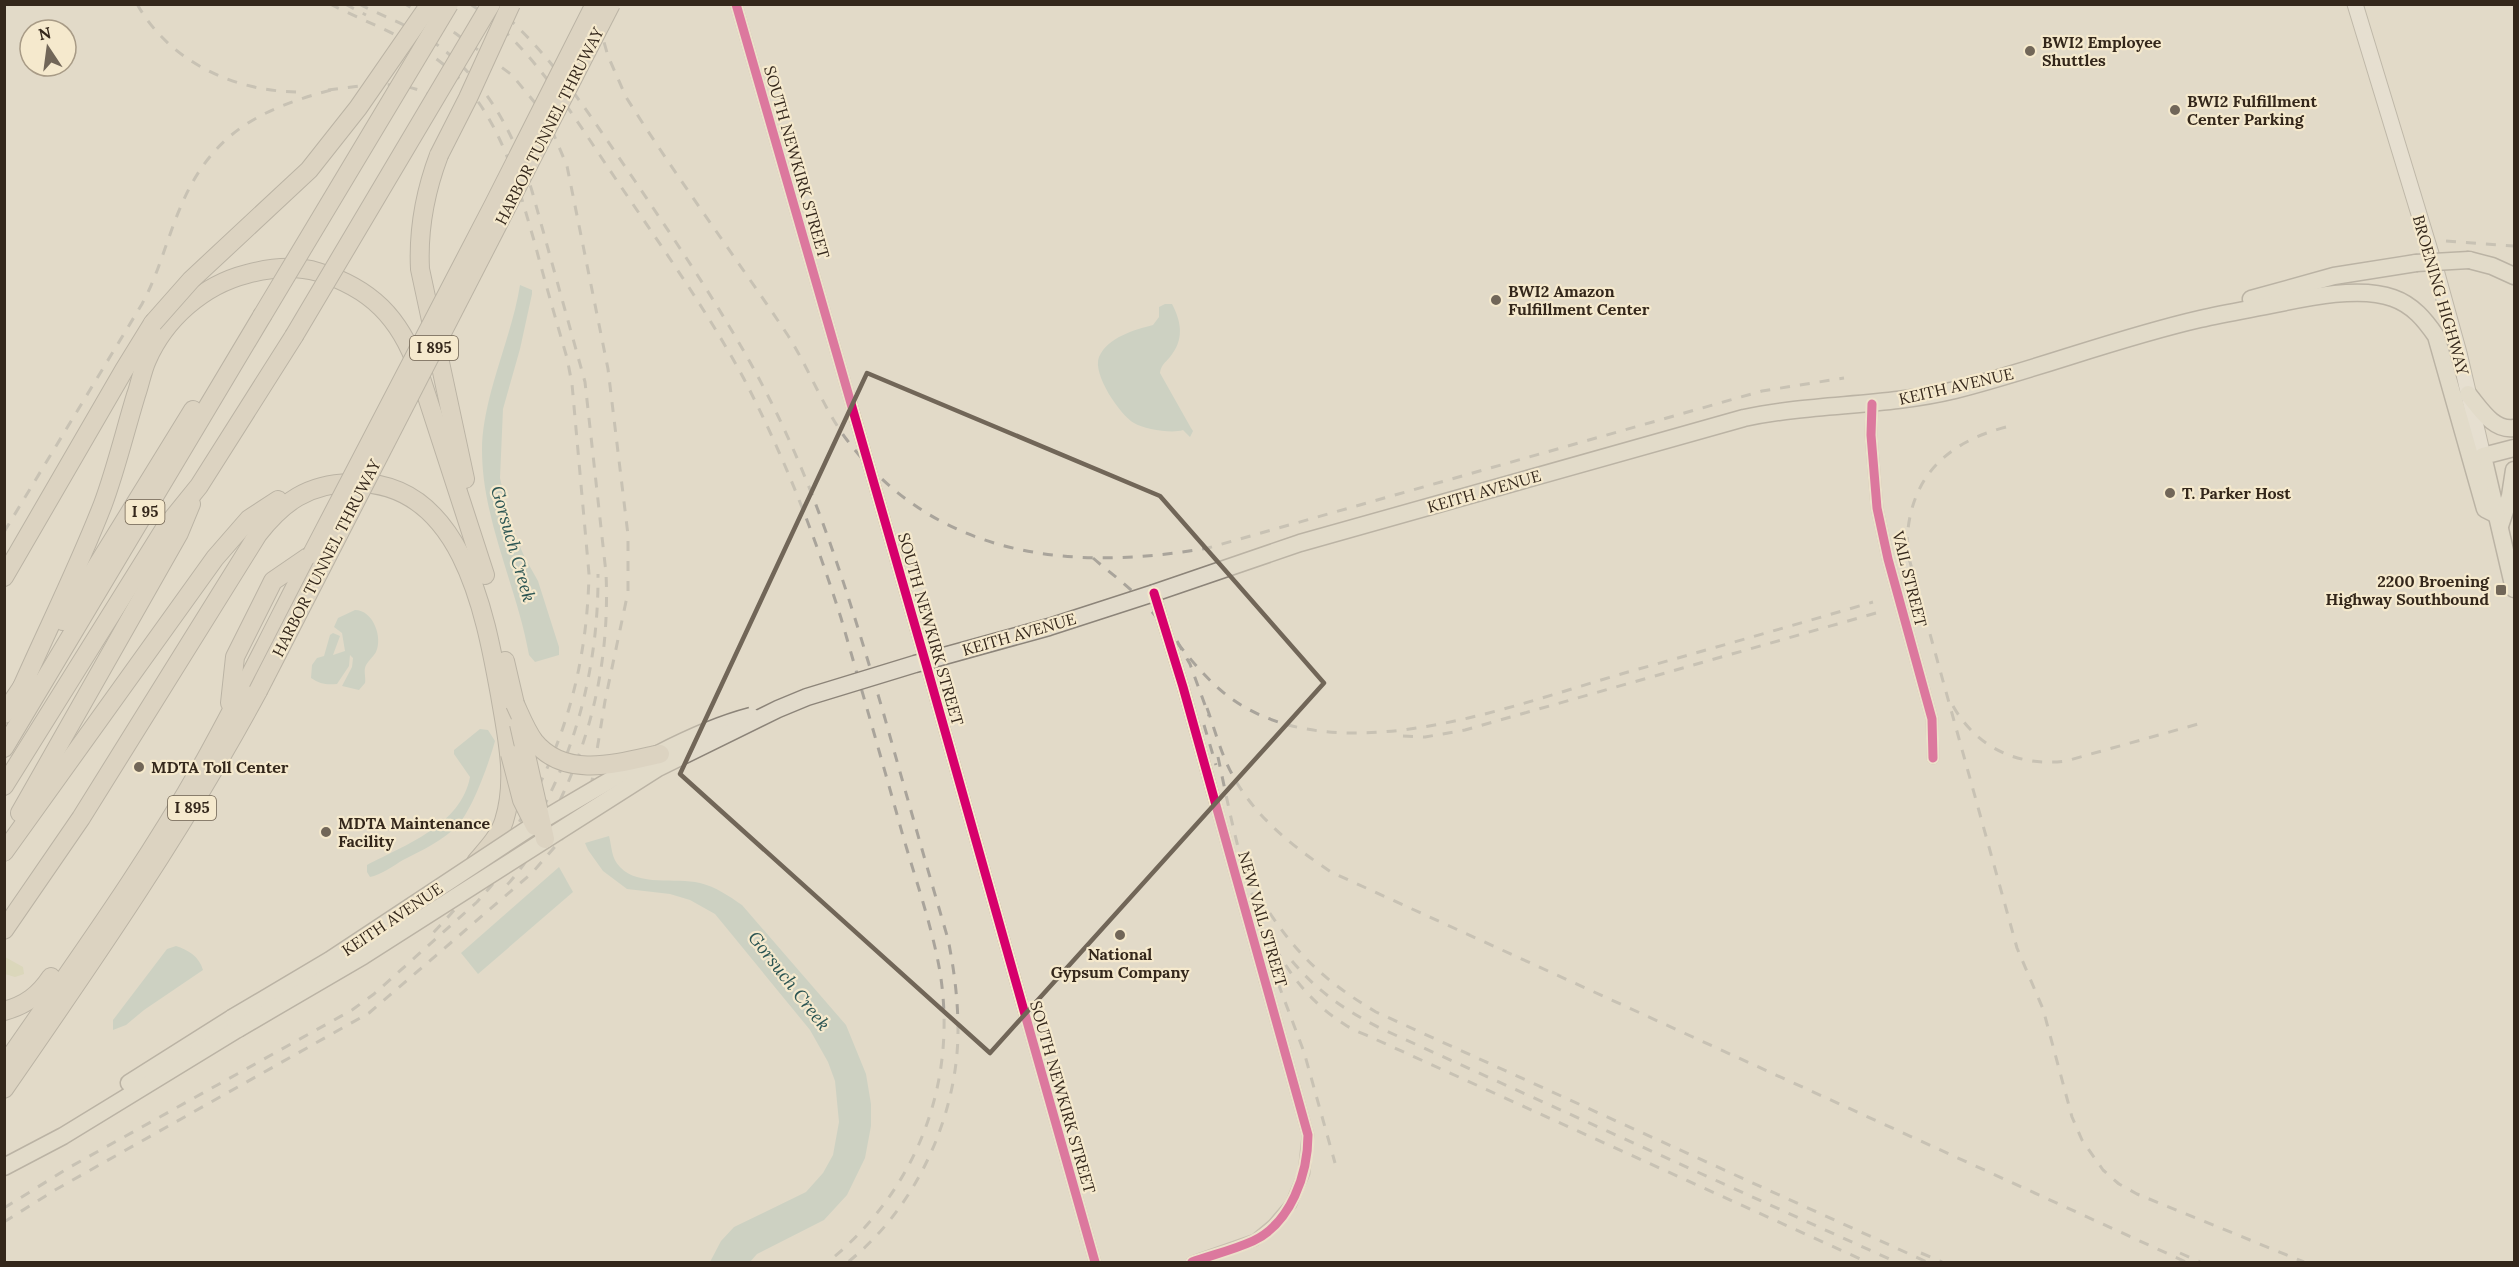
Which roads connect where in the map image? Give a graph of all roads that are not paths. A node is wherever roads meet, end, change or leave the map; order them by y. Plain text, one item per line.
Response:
1 (430, 4) edge
2 (449, 4) edge
3 (491, 4) edge
4 (511, 4) edge
5 (595, 4) edge
6 (611, 4) edge
7 (736, 4) edge
8 (2355, 4) edge
9 (2507, 267) edge
10 (262, 316) junction
11 (2199, 319) junction
12 (2469, 394) junction
13 (1872, 404) junction
14 (2514, 428) edge
15 (2514, 448) edge
16 (2483, 456) junction
17 (2514, 470) edge
18 (199, 486) junction
19 (304, 493) junction
20 (2499, 521) junction
21 (312, 554) junction
22 (485, 575) junction
23 (4, 576) edge
24 (2514, 589) edge
25 (1154, 593) junction
26 (1109, 610) dead end
27 (926, 664) junction
28 (22, 687) junction
29 (515, 704) junction
30 (778, 710) junction
31 (230, 713) junction
32 (4, 714) edge
33 (4, 748) edge
34 (209, 753) junction
35 (510, 754) junction
36 (660, 754) junction
37 (1934, 758) dead end
38 (4, 786) edge
39 (540, 828) junction
40 (4, 842) edge
41 (4, 852) edge
42 (476, 862) junction
43 (4, 930) edge
44 (4, 1011) edge
45 (235, 1023) junction
46 (4, 1066) edge
47 (4, 1089) edge
48 (4, 1167) edge
49 (1095, 1263) edge
50 (1192, 1263) edge

1 - 23 highway, bridge
2 - 10 highway, I 95, bridge
3 - 18 highway, I 95, bridge
4 - 22 highway, bridge
5 - 21 highway, HARBOR TUNNEL THRUWAY / I 895, bridge
6 - 47 highway, HARBOR TUNNEL THRUWAY / I 895, bridge
7 - 27 street, SOUTH NEWKIRK STREET
8 - 12 main road, BROENING HIGHWAY
9 - 11 main road, KEITH AVENUE, bridge
10 - 28 highway, I 95
10 - 33 highway, I 95
11 - 13 main road, KEITH AVENUE
11 - 20 main road, KEITH AVENUE
12 - 14 main road
12 - 16 main road, BROENING HIGHWAY
13 - 25 main road, KEITH AVENUE
13 - 37 street, VAIL STREET
15 - 16 main road
16 - 20 main road, BROENING HIGHWAY
17 - 20 main road
18 - 38 highway, I 95
18 - 40 highway, I 95
19 - 35 highway, bridge
19 - 41 highway
19 - 43 highway
20 - 24 main road, BROENING HIGHWAY
21 - 31 highway, HARBOR TUNNEL THRUWAY / I 895
21 - 31 highway
22 - 28 highway, bridge
22 - 29 highway
25 - 30 main road, KEITH AVENUE, bridge
25 - 50 street, NEW VAIL STREET, bridge
26 - 27 street, KEITH AVENUE
27 - 49 street, SOUTH NEWKIRK STREET
28 - 32 highway, I 95
29 - 36 highway, bridge
29 - 39 highway, bridge
30 - 36 main road, KEITH AVENUE, bridge
30 - 39 main road, KEITH AVENUE, bridge
31 - 34 highway, HARBOR TUNNEL THRUWAY / I 895
34 - 44 highway
34 - 46 highway, HARBOR TUNNEL THRUWAY / I 895
35 - 39 highway, bridge
35 - 42 highway, bridge
36 - 39 main road, KEITH AVENUE, bridge
39 - 42 main road, KEITH AVENUE, bridge
39 - 45 main road, KEITH AVENUE, bridge
42 - 45 main road, KEITH AVENUE, bridge
45 - 48 main road, KEITH AVENUE

